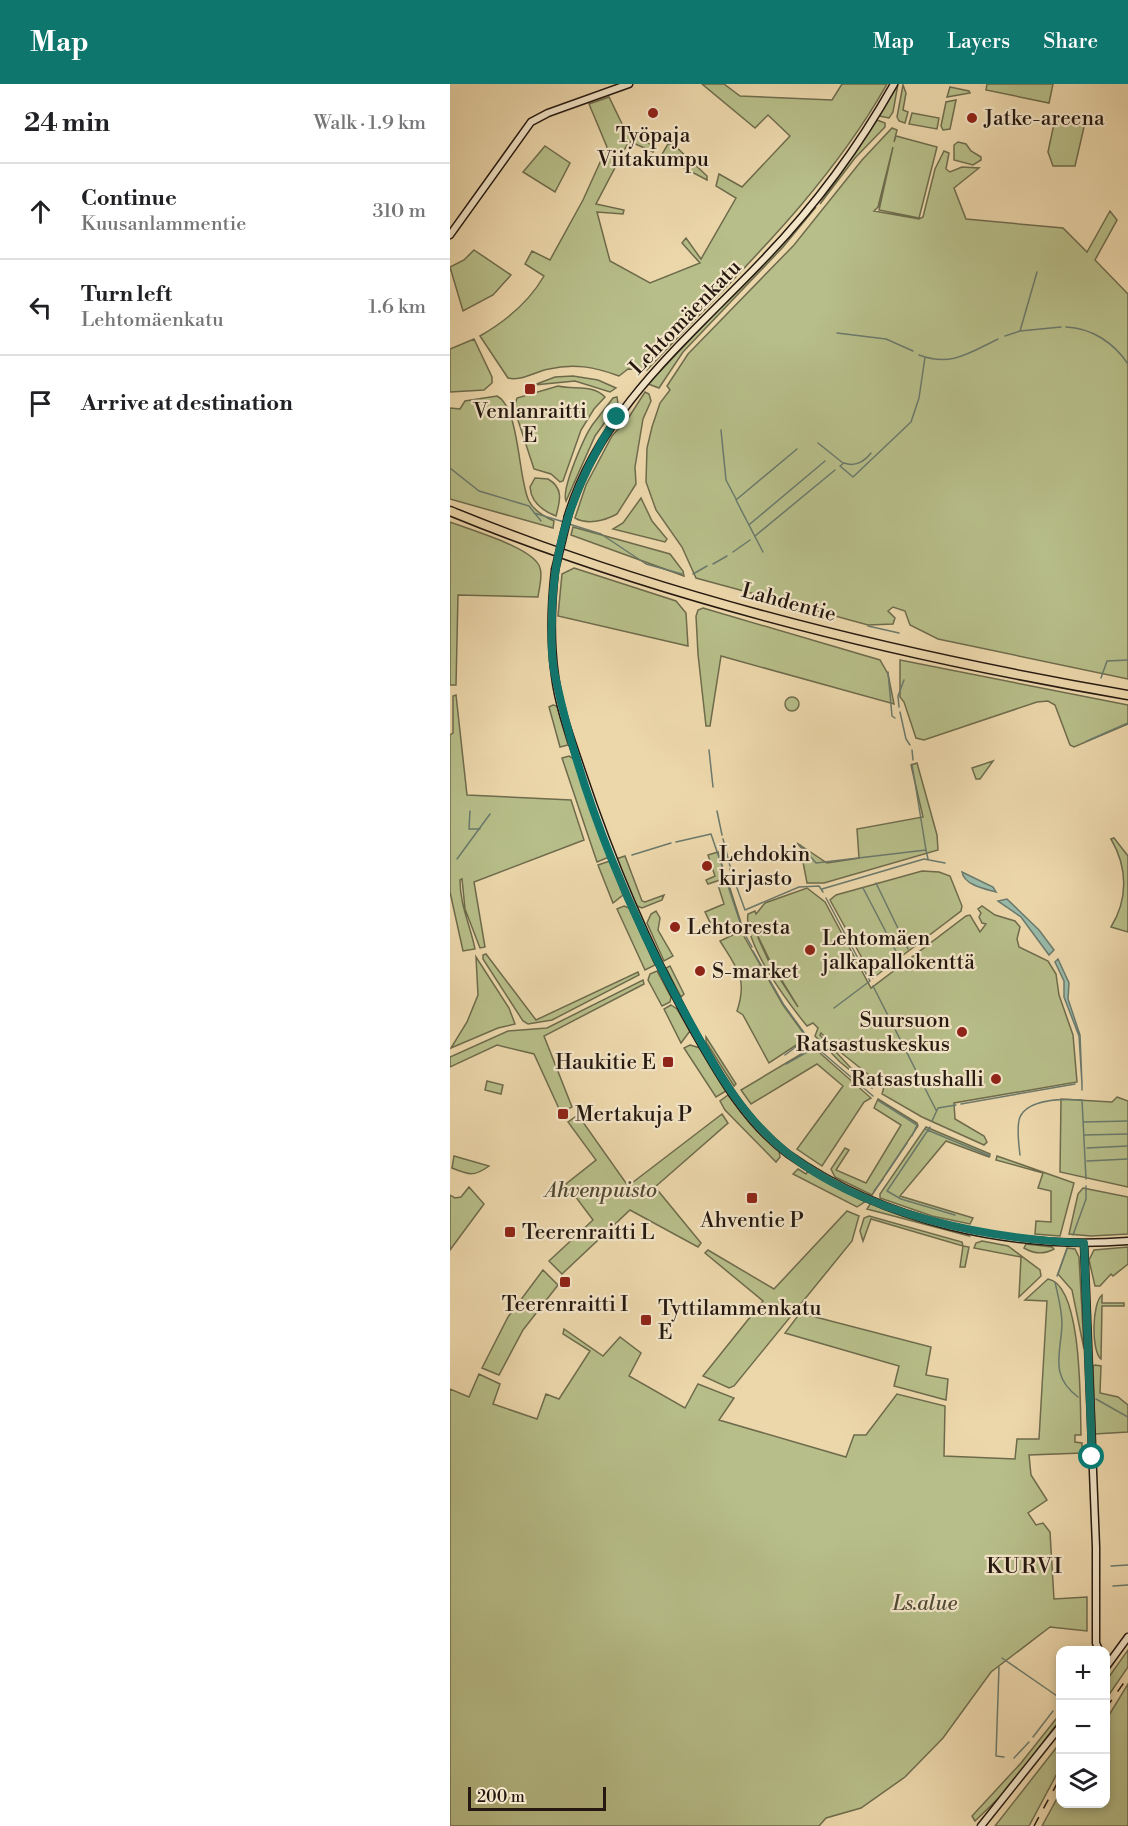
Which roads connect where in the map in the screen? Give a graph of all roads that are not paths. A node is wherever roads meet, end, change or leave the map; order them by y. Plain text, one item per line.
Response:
1 (629, 84) edge
2 (894, 84) edge
3 (450, 235) edge
4 (450, 511) edge
5 (1128, 694) edge
6 (1128, 1241) edge
7 (1084, 1243) junction
8 (1128, 1637) edge
9 (1097, 1646) edge
10 (1110, 1656) edge
11 (1056, 1731) edge
12 (981, 1826) edge

1 - 3 street
2 - 7 street, Lehtomäenkatu, bridge
4 - 5 highway, Lahdentie
6 - 7 street, Lehtomäenkatu
7 - 9 street
8 - 10 street
11 - 12 street

